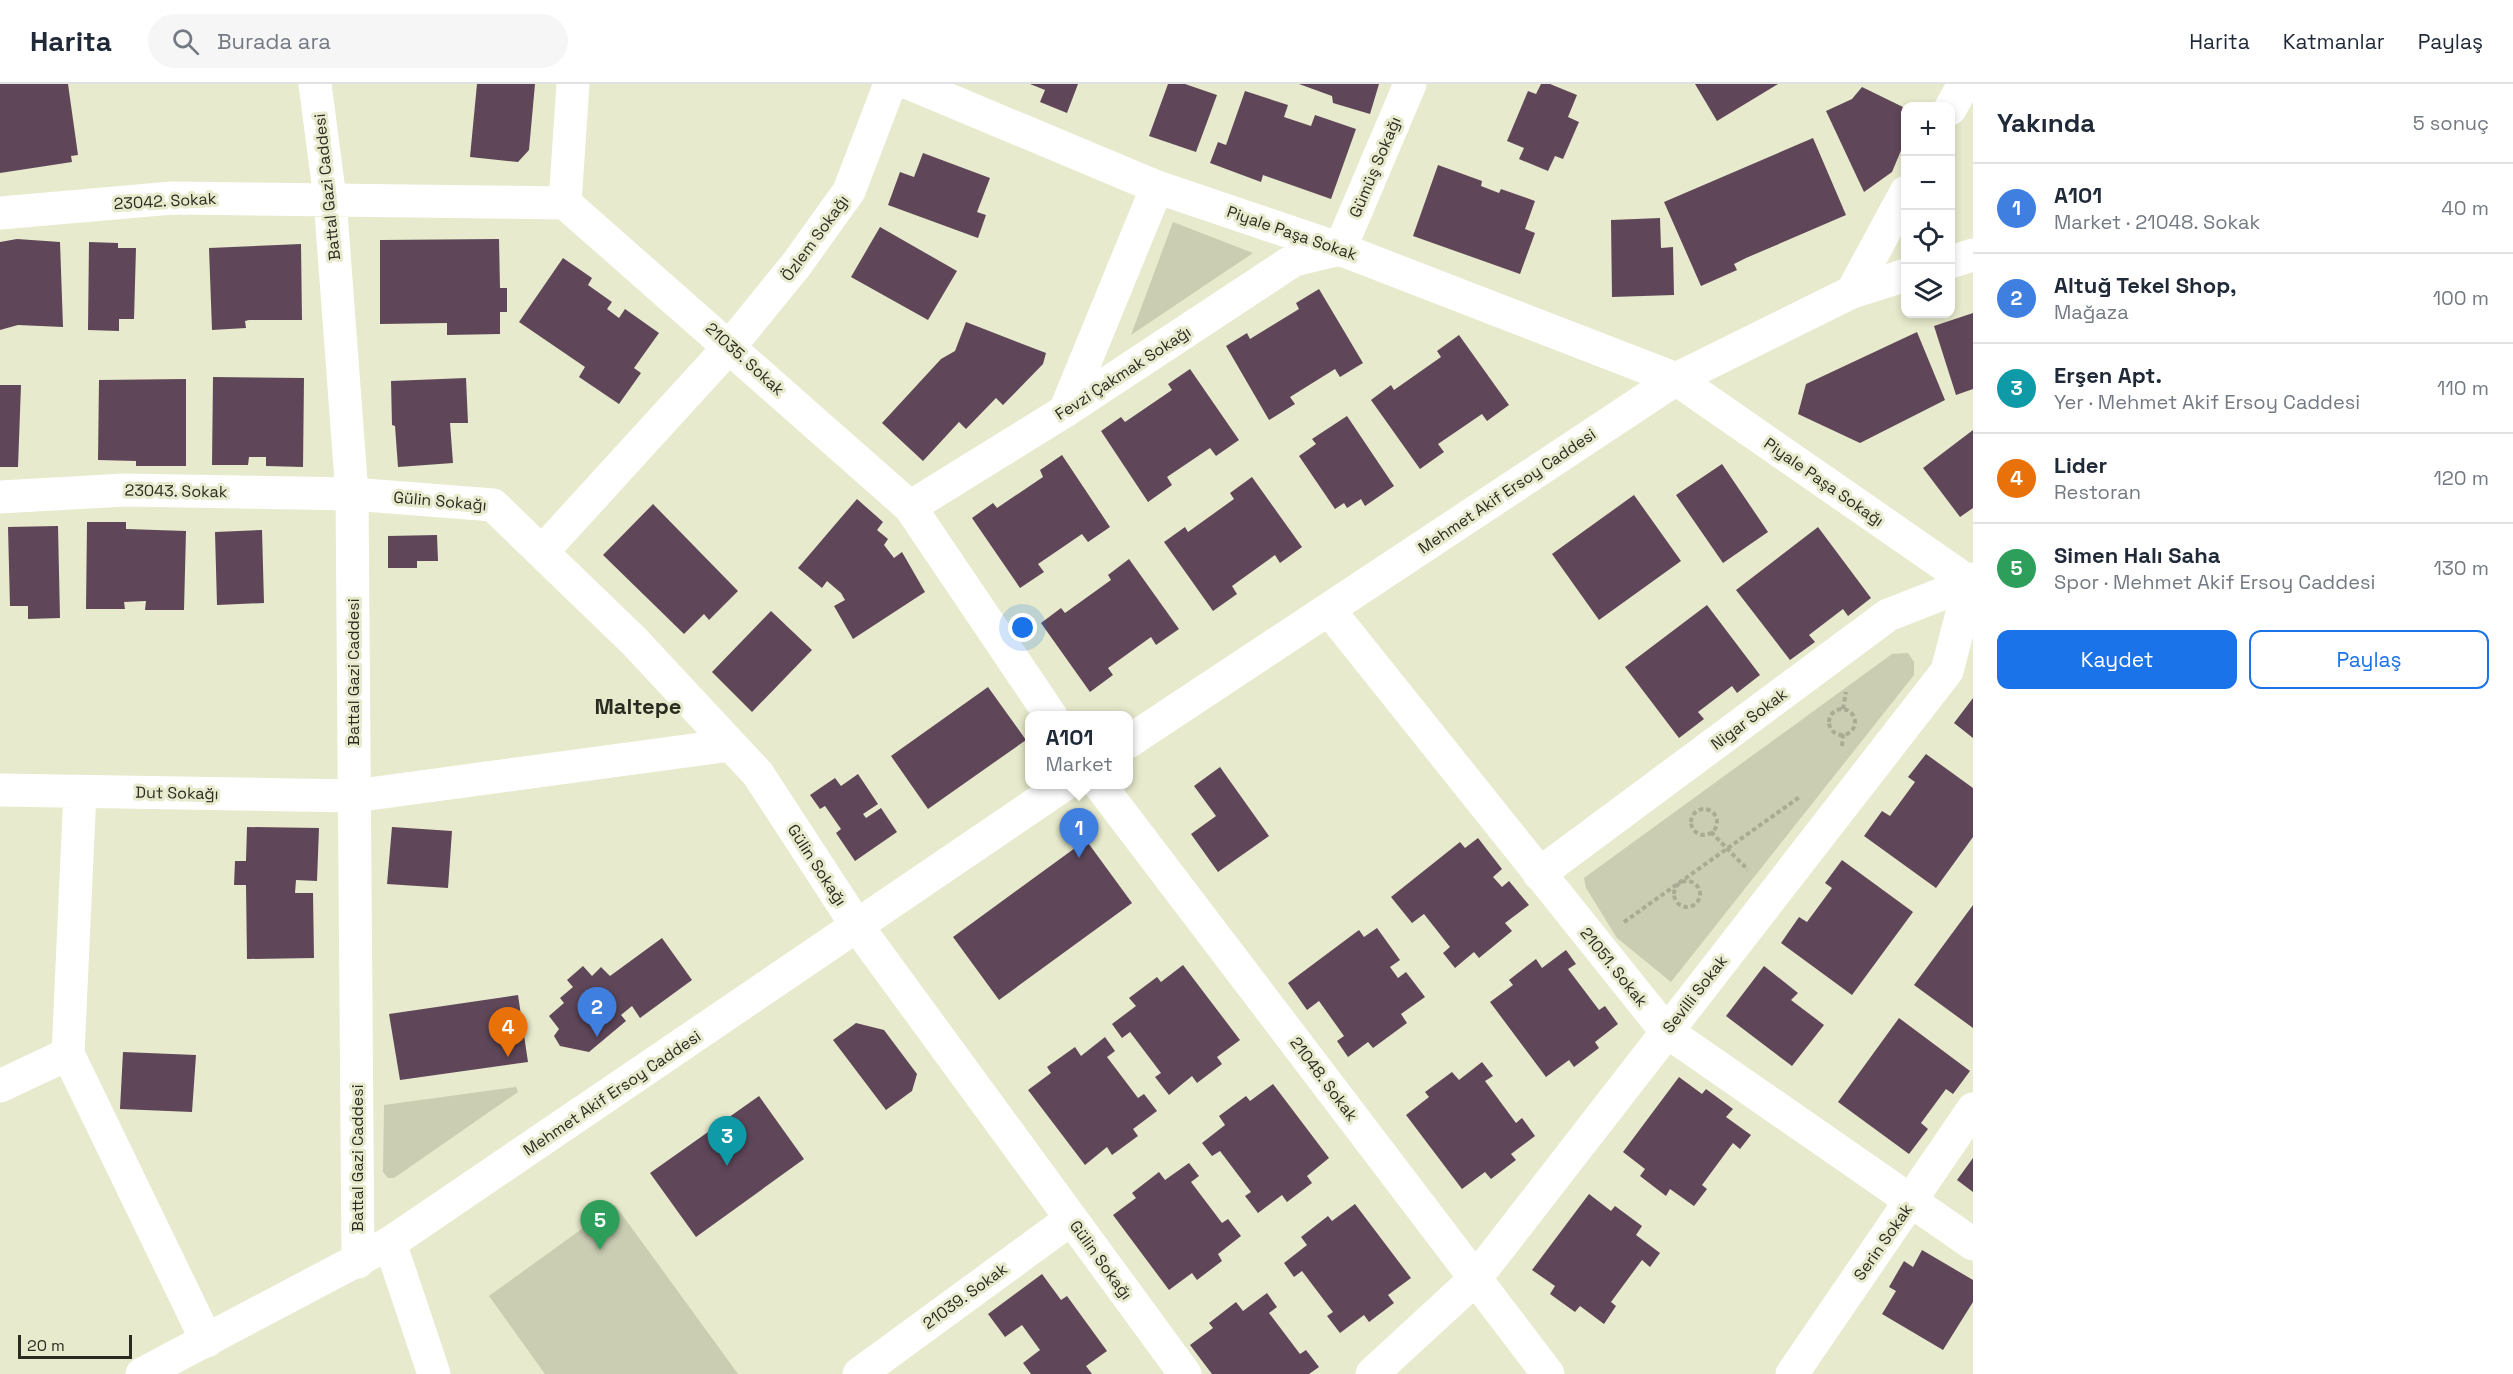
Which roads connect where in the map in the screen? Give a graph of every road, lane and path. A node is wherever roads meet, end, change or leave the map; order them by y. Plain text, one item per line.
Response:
1 (315, 84) edge
2 (573, 84) edge
3 (890, 84) edge
4 (911, 84) edge
5 (1410, 84) edge
6 (1964, 84) edge
7 (1954, 102) edge
8 (1156, 187) junction
9 (330, 199) junction
10 (1901, 200) edge
11 (566, 202) junction
12 (0, 213) edge
13 (1340, 249) junction
14 (1973, 255) edge
15 (1955, 260) edge
16 (1901, 276) edge
17 (1852, 292) junction
18 (730, 346) junction
19 (1676, 378) junction
20 (1065, 411) junction
21 (352, 494) junction
22 (0, 497) edge
23 (910, 507) junction
24 (542, 552) junction
25 (1972, 582) edge
26 (1329, 610) junction
27 (1048, 711) edge
28 (1831, 713) joint
29 (1133, 739) edge
30 (730, 745) junction
31 (1058, 789) edge
32 (1103, 789) edge
33 (0, 790) edge
34 (80, 792) junction
35 (1802, 795) dead end
36 (354, 796) junction
37 (1712, 832) junction
38 (1727, 848) junction
39 (1539, 874) junction
40 (1754, 877) dead end
41 (1679, 882) junction
42 (1622, 923) dead end
43 (857, 926) junction
44 (1666, 1031) junction
45 (68, 1054) junction
46 (0, 1086) edge
47 (1973, 1109) edge
48 (1912, 1201) junction
49 (1071, 1219) junction
50 (390, 1243) junction
51 (1973, 1244) edge
52 (358, 1262) junction
53 (1475, 1279) junction
54 (207, 1341) junction
55 (142, 1374) edge
56 (434, 1374) edge
57 (859, 1374) edge
58 (1185, 1374) edge
59 (1372, 1374) edge
60 (1548, 1374) edge
61 (1792, 1374) edge

1 - 9 street, Battal Gazi Caddesi
2 - 11 street
3 - 18 street, Özlem Sokağı
4 - 8 street, Piyale Paşa Sokak
5 - 13 street, Gümüş Sokağı
6 - 7 street
8 - 13 street, Piyale Paşa Sokak
8 - 20 street
9 - 11 street
9 - 12 street, 23042. Sokak
9 - 21 street, Battal Gazi Caddesi
10 - 17 street
11 - 18 street, 21035. Sokak
13 - 19 street, Piyale Paşa Sokak
13 - 20 street, Fevzi Çakmak Sokağı
14 - 15 street
16 - 17 street, Mehmet Akif Ersoy Caddesi
17 - 19 street, Mehmet Akif Ersoy Caddesi
18 - 23 street, 21035. Sokak
18 - 24 street, Özlem Sokağı
19 - 25 street, Piyale Paşa Sokağı
19 - 26 street, Mehmet Akif Ersoy Caddesi
20 - 23 street, Fevzi Çakmak Sokağı
21 - 22 street, 23043. Sokak
21 - 24 street, Gülin Sokağı
21 - 36 street, Battal Gazi Caddesi
23 - 27 street, 21035. Sokak
24 - 30 street, Gülin Sokağı
25 - 39 street, Nigar Sokak
25 - 44 street, Sevilli Sokak
26 - 29 street, Mehmet Akif Ersoy Caddesi
26 - 39 street, 21051. Sokak
28 - 28 path
30 - 36 street, Dut Sokağı
30 - 43 street, Gülin Sokağı
31 - 43 street, Mehmet Akif Ersoy Caddesi
32 - 53 street, 21048. Sokak
33 - 34 street, Dut Sokağı
34 - 36 street, Dut Sokağı
34 - 45 street
35 - 38 path
36 - 52 street, Battal Gazi Caddesi
37 - 37 path
37 - 38 path
38 - 40 path
38 - 41 path
39 - 44 street, 21051. Sokak
41 - 41 path
41 - 42 path
43 - 49 street, Gülin Sokağı
43 - 50 street, Mehmet Akif Ersoy Caddesi
44 - 48 street, 21051. Sokak
44 - 53 street, Sevilli Sokak
45 - 46 street
45 - 54 street
47 - 48 street, Serin Sokak
48 - 51 street, 21051. Sokak
48 - 61 street, Serin Sokak
49 - 57 street, 21039. Sokak
49 - 58 street, Gülin Sokağı
50 - 52 street, Mehmet Akif Ersoy Caddesi
50 - 56 street
52 - 54 street, Mehmet Akif Ersoy Caddesi
53 - 59 street, Sevilli Sokak
53 - 60 street, 21048. Sokak
54 - 55 street, Mehmet Akif Ersoy Caddesi

